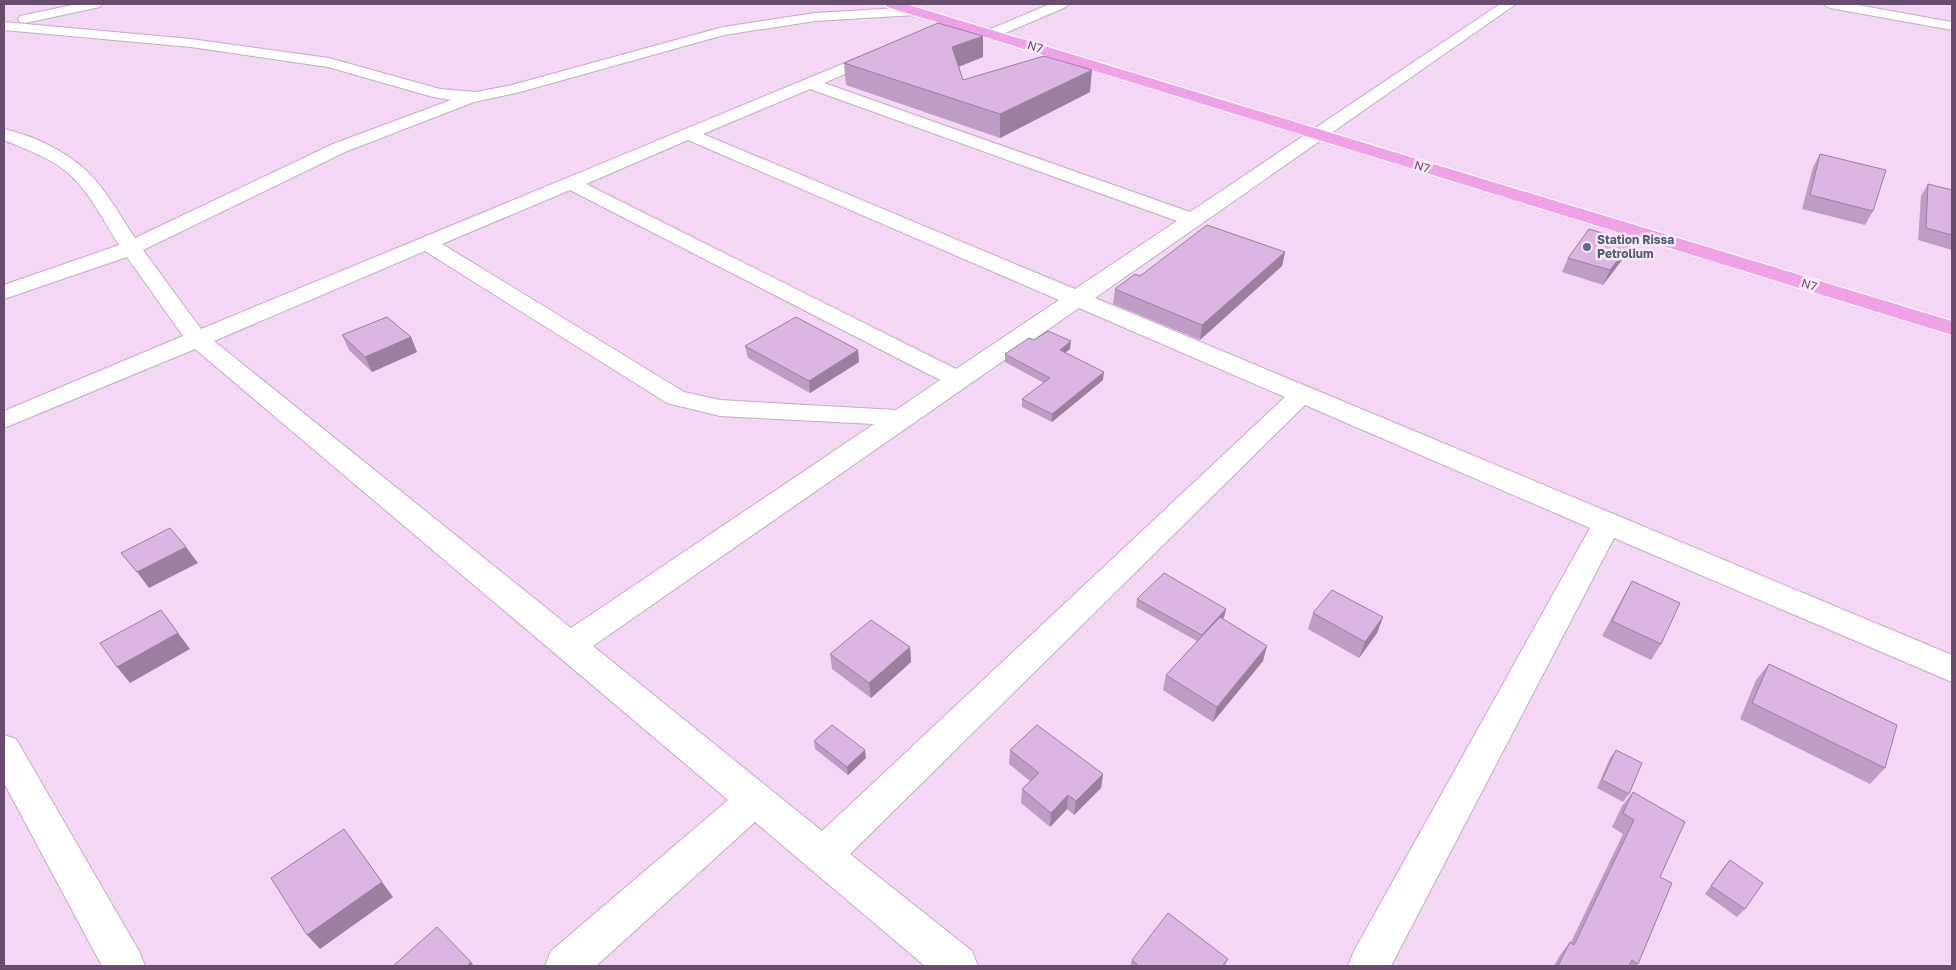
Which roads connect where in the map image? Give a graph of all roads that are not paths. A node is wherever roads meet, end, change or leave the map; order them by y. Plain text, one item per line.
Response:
1 (95, 4) edge
2 (892, 4) edge
3 (1061, 4) edge
4 (1509, 4) edge
5 (1830, 4) edge
6 (915, 11) junction
7 (955, 22) junction
8 (4, 25) edge
9 (1952, 26) edge
10 (927, 34) edge
11 (991, 34) junction
12 (900, 45) edge
13 (810, 83) junction
14 (476, 96) junction
15 (4, 134) edge
16 (688, 134) junction
17 (1317, 135) junction
18 (570, 183) junction
19 (1192, 220) junction
20 (426, 243) junction
21 (131, 248) junction
22 (4, 292) edge
23 (1077, 299) junction
24 (1952, 328) edge
25 (197, 339) junction
26 (958, 380) junction
27 (1302, 394) junction
28 (902, 418) junction
29 (4, 420) edge
30 (1607, 523) junction
31 (569, 646) junction
32 (1952, 669) edge
33 (4, 750) edge
34 (755, 799) junction
35 (823, 855) junction
36 (124, 966) edge
37 (566, 966) edge
38 (958, 966) edge
39 (1369, 966) edge

1 - 8 street
2 - 6 main road, N7
3 - 11 street
4 - 17 street
5 - 9 street
6 - 7 main road, N7
6 - 14 street
7 - 10 street
7 - 11 main road, N7
8 - 14 street
11 - 17 main road, N7
12 - 13 street
13 - 16 street
13 - 19 street
14 - 21 street
15 - 21 street
16 - 18 street
16 - 23 street
17 - 19 street
17 - 24 main road, N7
18 - 20 street
18 - 26 street
19 - 23 street
20 - 25 street
20 - 28 street
21 - 22 street
21 - 25 street
23 - 26 street
23 - 27 street
25 - 29 street
25 - 31 street
26 - 28 street
27 - 30 street
27 - 35 street
28 - 31 street
30 - 32 street
30 - 39 street
31 - 34 street
33 - 36 street
34 - 35 street
34 - 37 street
35 - 38 street

